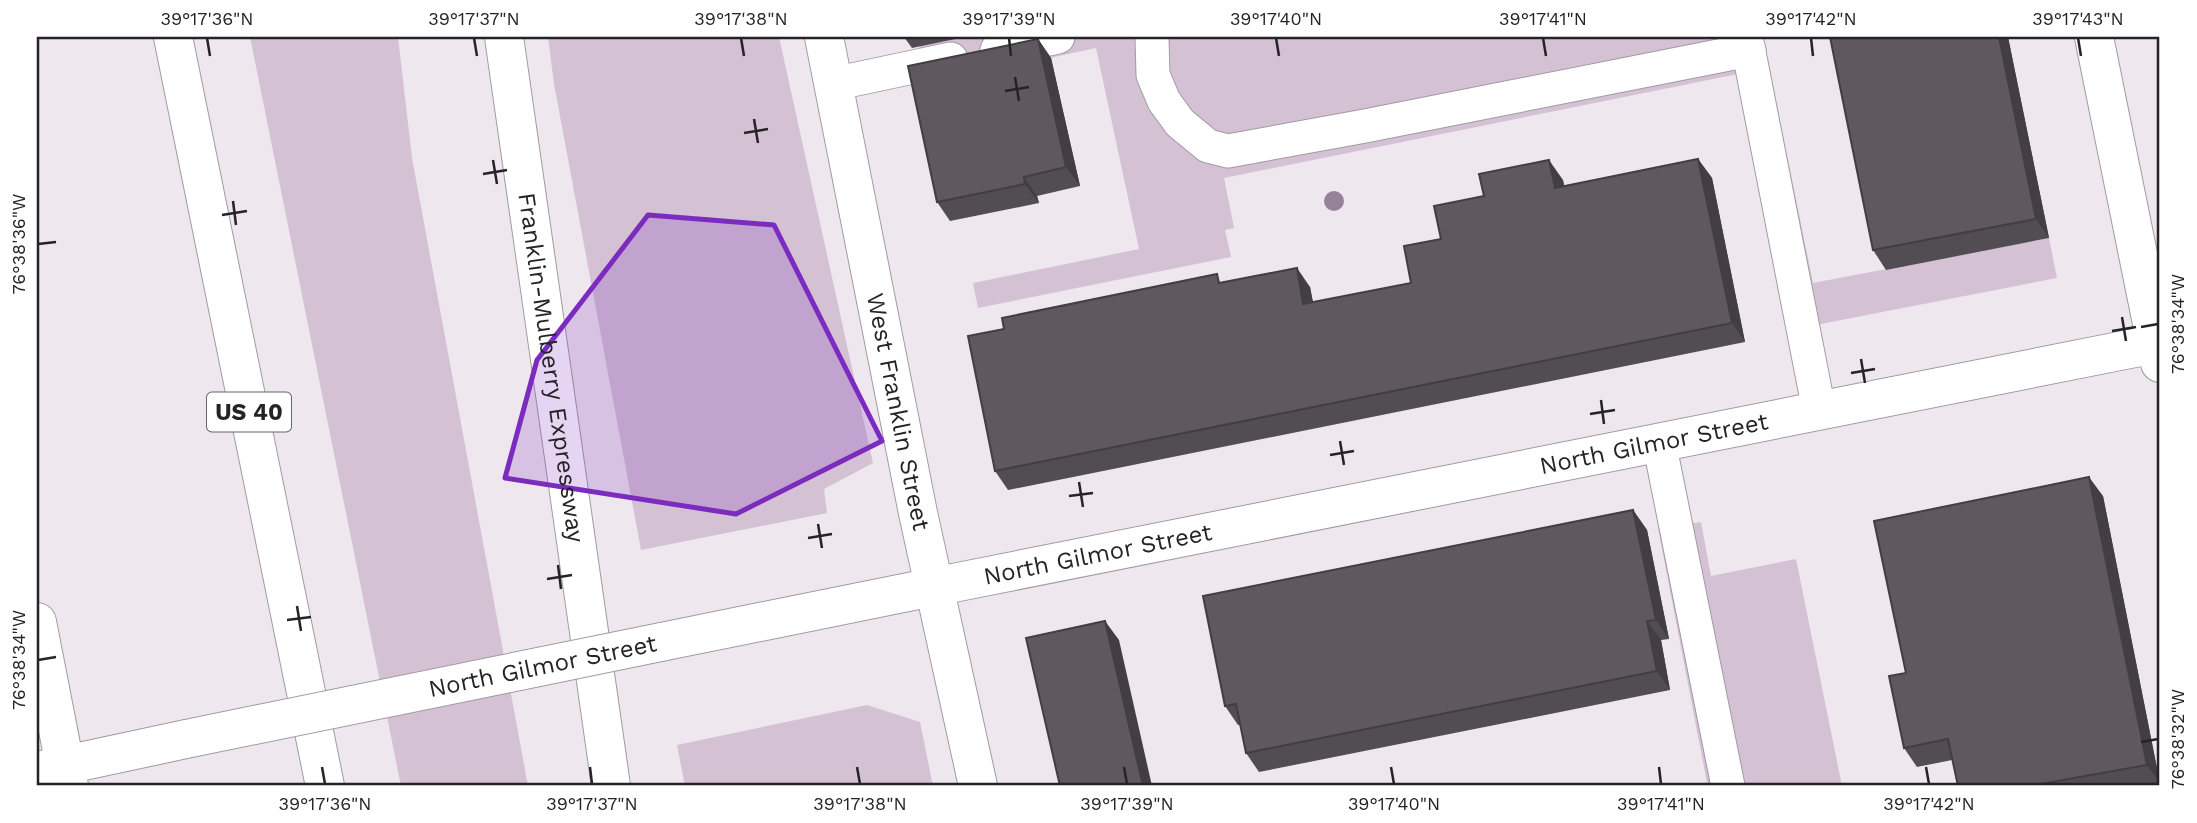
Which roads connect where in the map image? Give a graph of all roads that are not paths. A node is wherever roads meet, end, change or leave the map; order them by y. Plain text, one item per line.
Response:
1 (173, 37) edge
2 (824, 37) edge
3 (1058, 37) edge
4 (1152, 37) edge
5 (2094, 37) edge
6 (1748, 43) edge
7 (507, 55) edge
8 (834, 84) junction
9 (2159, 350) edge
10 (1819, 410) junction
11 (1659, 442) junction
12 (933, 587) junction
13 (37, 622) edge
14 (57, 774) edge
15 (325, 786) edge
16 (611, 786) edge
17 (978, 786) edge
18 (1728, 786) edge

1 - 15 main road, US 40
2 - 8 main road, West Franklin Street
3 - 8 lane
4 - 6 lane
5 - 9 main road
6 - 10 lane
7 - 16 main road, Franklin-Mulberry Expressway
8 - 12 main road, West Franklin Street
9 - 10 main road, North Gilmor Street
10 - 11 main road, North Gilmor Street
11 - 12 main road, North Gilmor Street
11 - 18 lane
12 - 14 main road, North Gilmor Street, bridge
12 - 17 main road, West Franklin Street
13 - 14 main road

